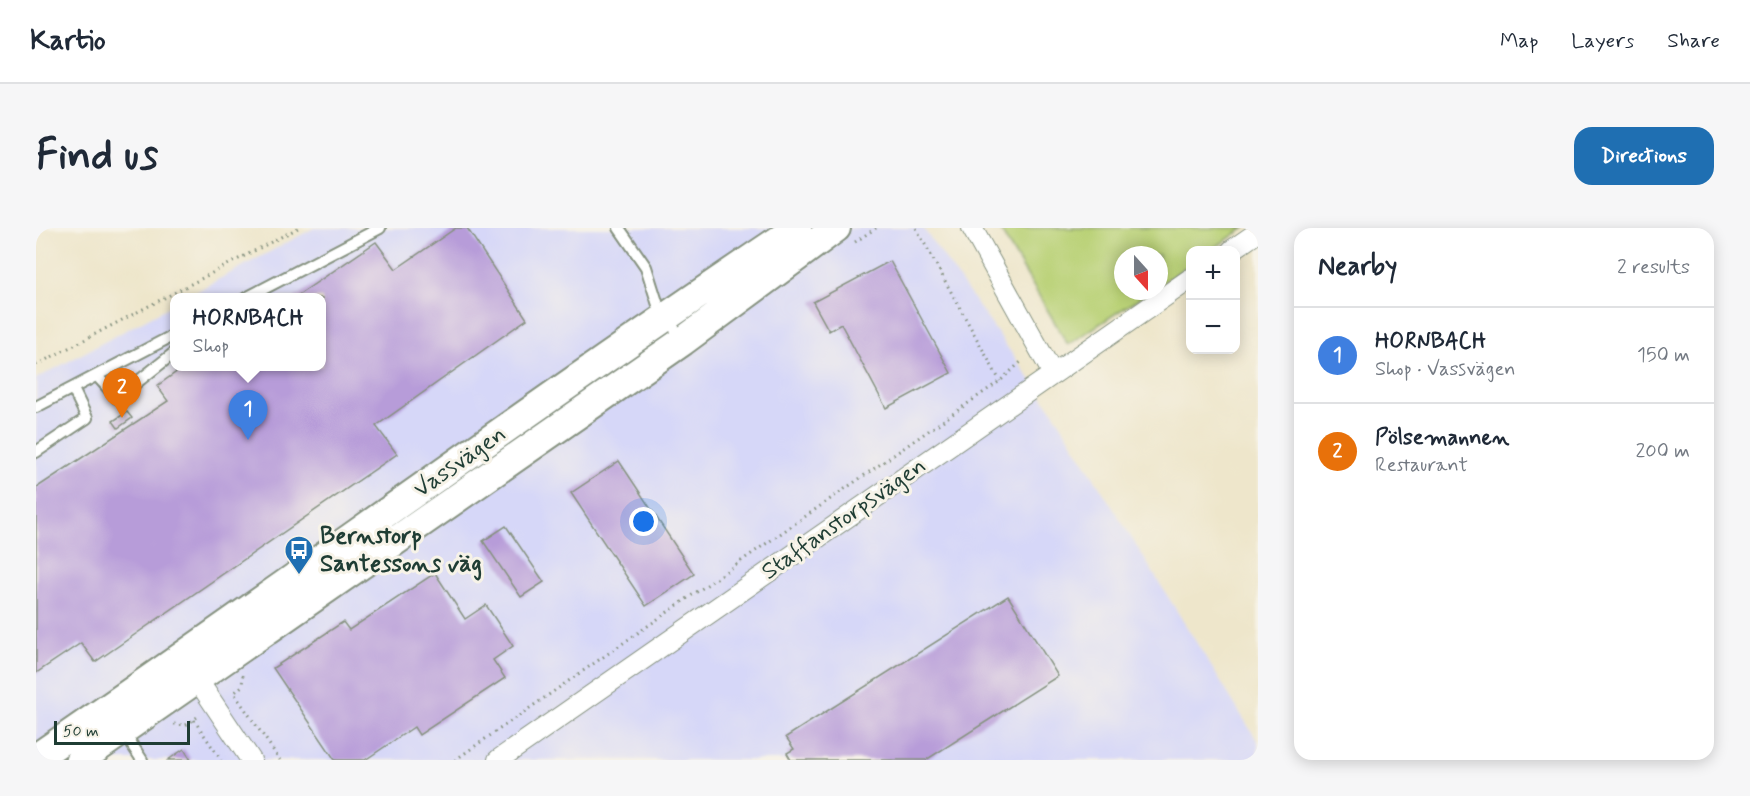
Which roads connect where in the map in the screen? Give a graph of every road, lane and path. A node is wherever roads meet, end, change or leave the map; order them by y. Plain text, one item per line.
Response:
1 (298, 228) edge
2 (380, 228) edge
3 (619, 228) edge
4 (797, 228) edge
5 (836, 228) edge
6 (915, 228) edge
7 (972, 228) edge
8 (1258, 232) edge
9 (1238, 246) edge
10 (1186, 282) edge
11 (174, 293) edge
12 (254, 293) edge
13 (170, 295) edge
14 (665, 316) junction
15 (170, 337) edge
16 (683, 341) junction
17 (1039, 348) junction
18 (170, 356) edge
19 (36, 365) edge
20 (1053, 374) junction
21 (97, 376) junction
22 (1000, 381) junction
23 (73, 389) junction
24 (36, 408) edge
25 (36, 452) edge
26 (235, 652) junction
27 (190, 668) junction
28 (194, 720) dead end
29 (123, 730) junction
30 (36, 758) edge
31 (80, 760) edge
32 (142, 760) edge
33 (221, 760) edge
34 (251, 760) edge
35 (280, 760) edge
36 (455, 760) edge
37 (498, 760) edge

1 - 11 path
2 - 12 lane
3 - 14 lane
4 - 14 street, Vassvägen
5 - 16 street, Vassvägen
6 - 22 path
7 - 17 street
8 - 9 street
10 - 20 street, Staffanstorpsvägen
13 - 19 path
14 - 16 lane
14 - 27 street, Vassvägen
15 - 21 lane
16 - 26 street, Vassvägen
17 - 20 street
17 - 22 path
18 - 21 lane
20 - 37 street, Staffanstorpsvägen
21 - 23 lane
22 - 36 path
23 - 24 lane
23 - 25 lane
26 - 27 street, Vassvägen
26 - 35 path
27 - 29 street, Vassvägen
27 - 30 street, Vassvägen
27 - 34 street
28 - 33 path
29 - 31 street, Vassvägen
29 - 32 lane

